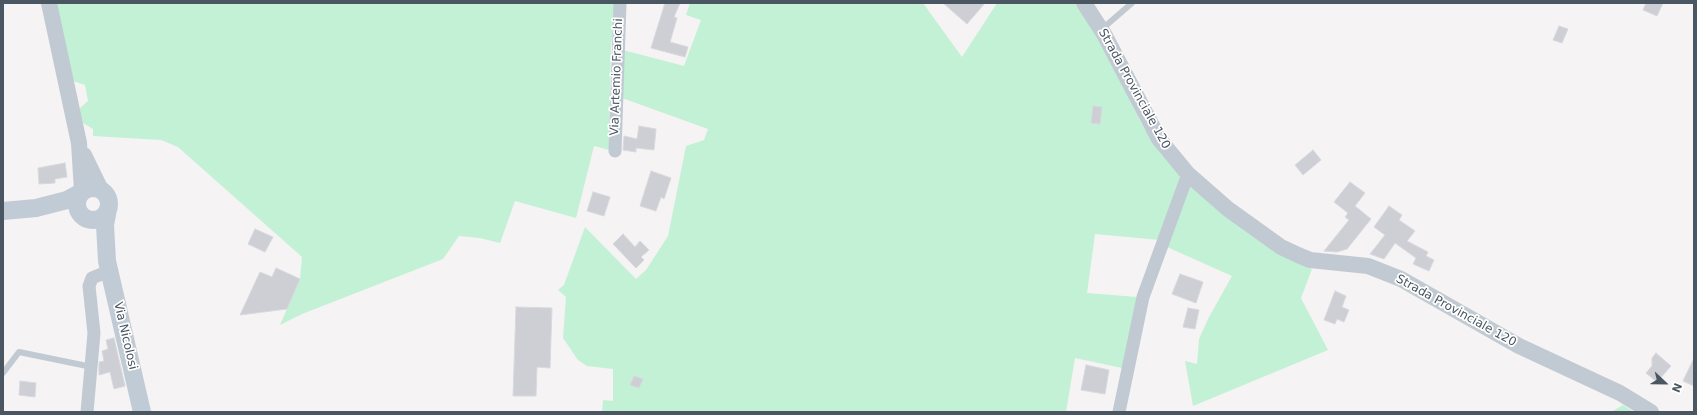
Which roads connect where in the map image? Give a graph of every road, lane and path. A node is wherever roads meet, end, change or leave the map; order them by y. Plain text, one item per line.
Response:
1 (49, 3) edge
2 (620, 3) edge
3 (1084, 3) edge
4 (1132, 3) edge
5 (1101, 30) junction
6 (79, 143) junction
7 (615, 151) dead end
8 (1188, 174) junction
9 (101, 190) junction
10 (81, 192) junction
11 (36, 208) junction
12 (108, 209) junction
13 (3, 210) edge
14 (84, 217) junction
15 (108, 266) junction
16 (92, 367) junction
17 (3, 372) edge
18 (88, 412) edge
19 (142, 412) edge
20 (1119, 412) edge
21 (1651, 412) edge

1 - 6 street
2 - 7 street, Via Artemio Franchi
3 - 5 street, Strada Provinciale 120
4 - 5 lane
5 - 8 street, Strada Provinciale 120
6 - 9 street
6 - 10 street
8 - 20 street
8 - 21 street, Strada Provinciale 120
9 - 10 main road
9 - 12 main road
10 - 11 main road
10 - 14 main road
11 - 13 main road
11 - 14 main road
12 - 14 main road
12 - 15 main road
14 - 15 main road
15 - 16 street
15 - 19 main road, Via Nicolosi
16 - 17 lane
16 - 18 street

